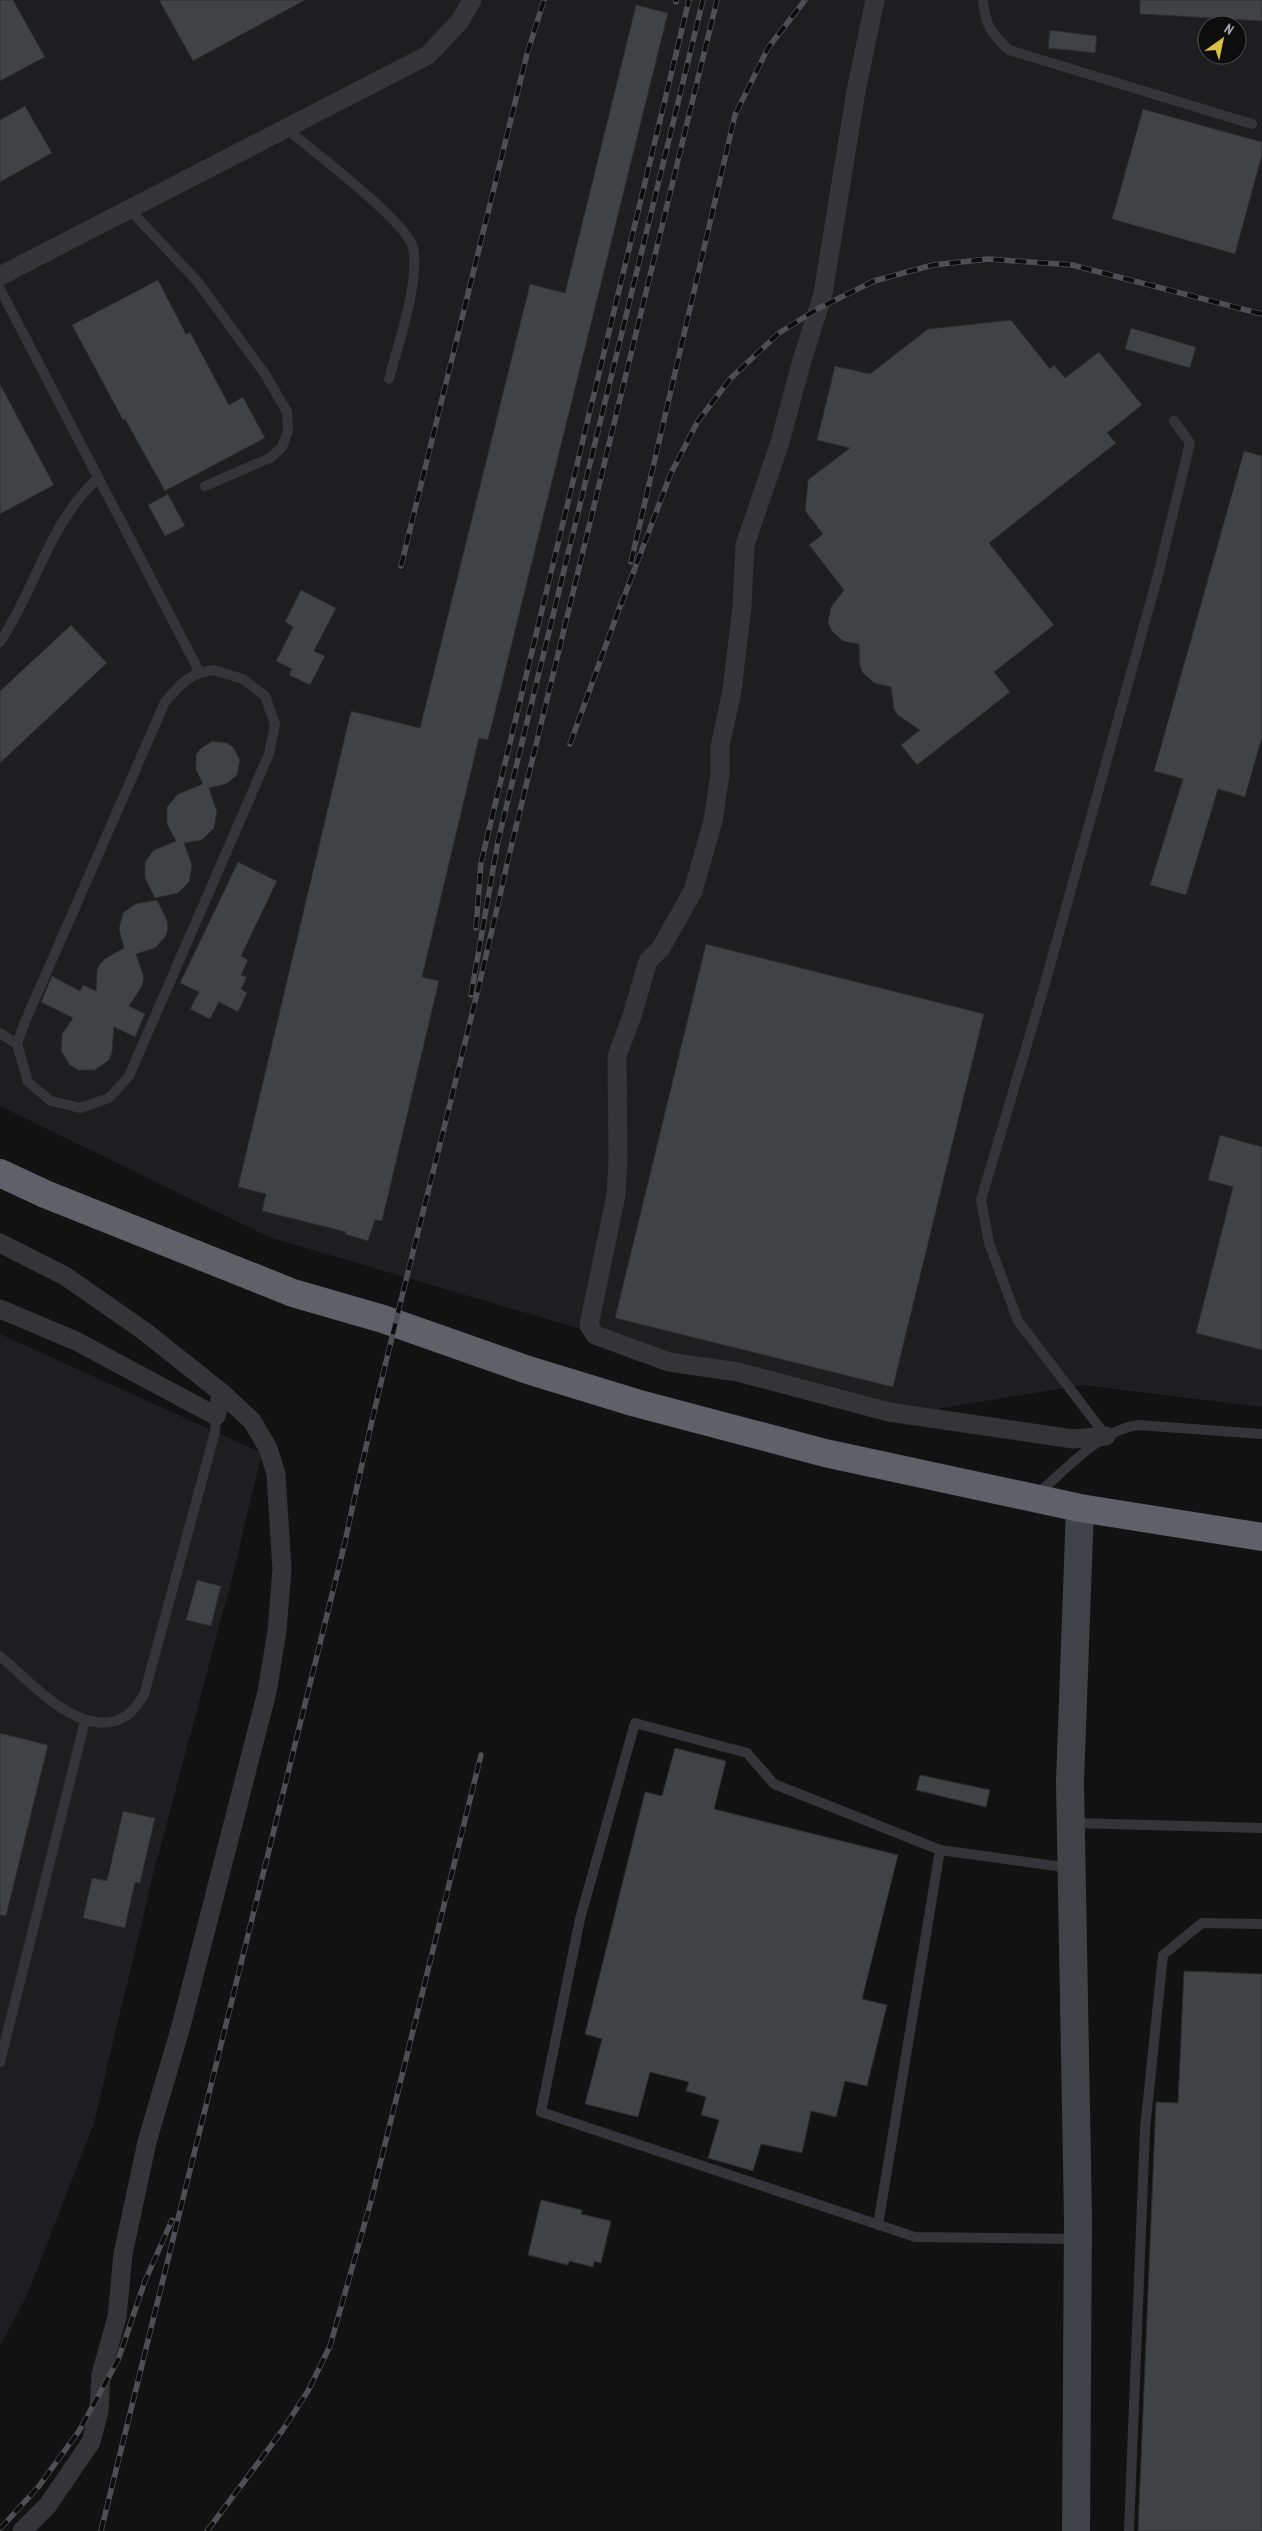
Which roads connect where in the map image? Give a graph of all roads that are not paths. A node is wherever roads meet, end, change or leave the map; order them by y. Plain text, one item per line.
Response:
1 (472, 0) edge
2 (875, 0) edge
3 (983, 0) edge
4 (1252, 124) dead end
5 (286, 128) junction
6 (129, 209) junction
7 (0, 276) edge
8 (0, 289) edge
9 (389, 379) dead end
10 (1174, 421) dead end
11 (98, 478) junction
12 (205, 486) dead end
13 (0, 642) edge
14 (200, 671) junction
15 (0, 1034) edge
16 (17, 1044) junction
17 (0, 1173) edge
18 (0, 1243) edge
19 (0, 1310) edge
20 (222, 1393) junction
21 (216, 1416) junction
22 (1262, 1434) edge
23 (1106, 1436) junction
24 (1033, 1497) junction
25 (1080, 1508) junction
26 (1262, 1537) edge
27 (0, 1656) edge
28 (85, 1721) junction
29 (1071, 1823) junction
30 (1262, 1828) edge
31 (940, 1850) junction
32 (1072, 1868) junction
33 (1262, 1924) edge
34 (0, 2062) edge
35 (878, 2225) junction
36 (1077, 2239) junction
37 (22, 2531) edge
38 (1076, 2531) edge
39 (1130, 2531) edge

1 - 5 street
2 - 23 street
3 - 4 lane
5 - 6 street
5 - 9 lane
6 - 7 street
6 - 12 lane
8 - 11 lane
10 - 23 lane
11 - 13 lane
11 - 14 lane
14 - 16 lane
14 - 16 lane
15 - 16 lane
17 - 24 highway
18 - 20 street
19 - 21 street
20 - 21 street
20 - 37 street
21 - 28 lane
22 - 23 lane
23 - 24 lane
24 - 25 highway
25 - 26 highway
25 - 29 street
27 - 28 lane
28 - 34 lane
29 - 30 lane
29 - 32 street
31 - 32 lane
31 - 35 lane
31 - 35 lane
32 - 36 street
33 - 39 lane
35 - 36 lane
36 - 38 street

